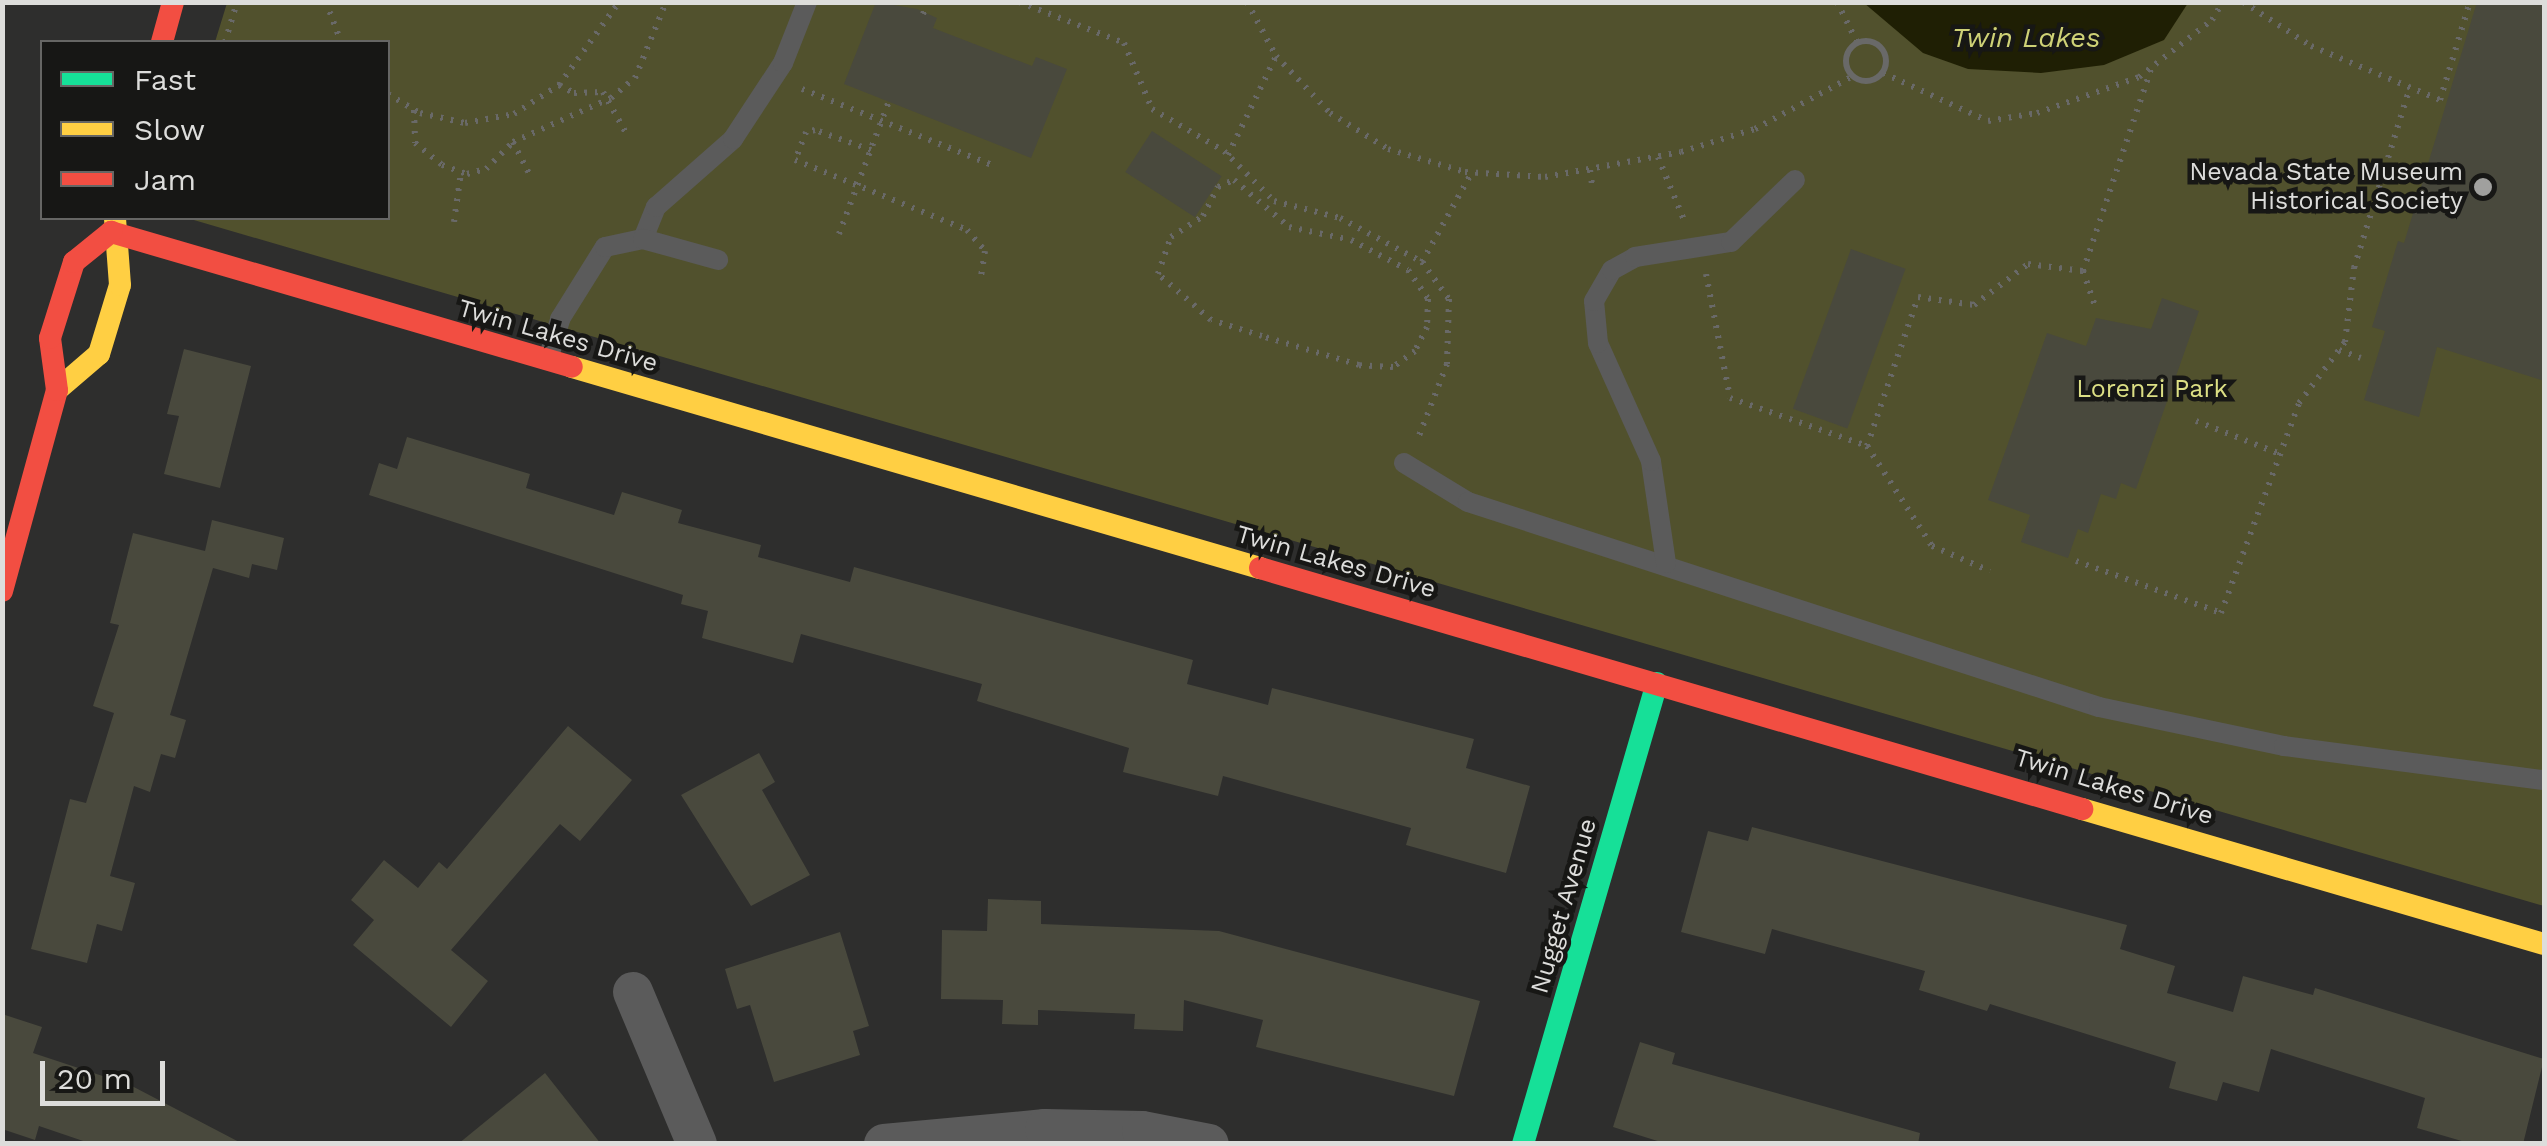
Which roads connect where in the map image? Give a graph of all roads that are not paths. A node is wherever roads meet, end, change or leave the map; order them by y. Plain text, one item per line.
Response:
1 (173, 2) edge
2 (806, 2) edge
3 (163, 40) edge
4 (1795, 180) dead end
5 (113, 225) edge
6 (643, 239) junction
7 (718, 260) dead end
8 (547, 362) junction
9 (57, 390) junction
10 (1404, 464) road end
11 (1666, 563) junction
12 (2, 591) edge
13 (1658, 683) junction
14 (2544, 780) edge
15 (2544, 944) edge
16 (633, 992) dead end
17 (946, 1139) edge
18 (697, 1144) edge
19 (884, 1144) edge
20 (1210, 1144) edge
21 (1523, 1144) edge

1 - 3 street
2 - 6 lane
4 - 11 lane
5 - 8 street, Twin Lakes Drive
5 - 9 street
5 - 9 street
6 - 7 lane
6 - 8 lane
8 - 13 street, Twin Lakes Drive
9 - 12 street
10 - 11 lane
11 - 14 lane
13 - 15 street, Twin Lakes Drive
13 - 21 street, Nugget Avenue
16 - 18 street
17 - 19 street
17 - 20 street

